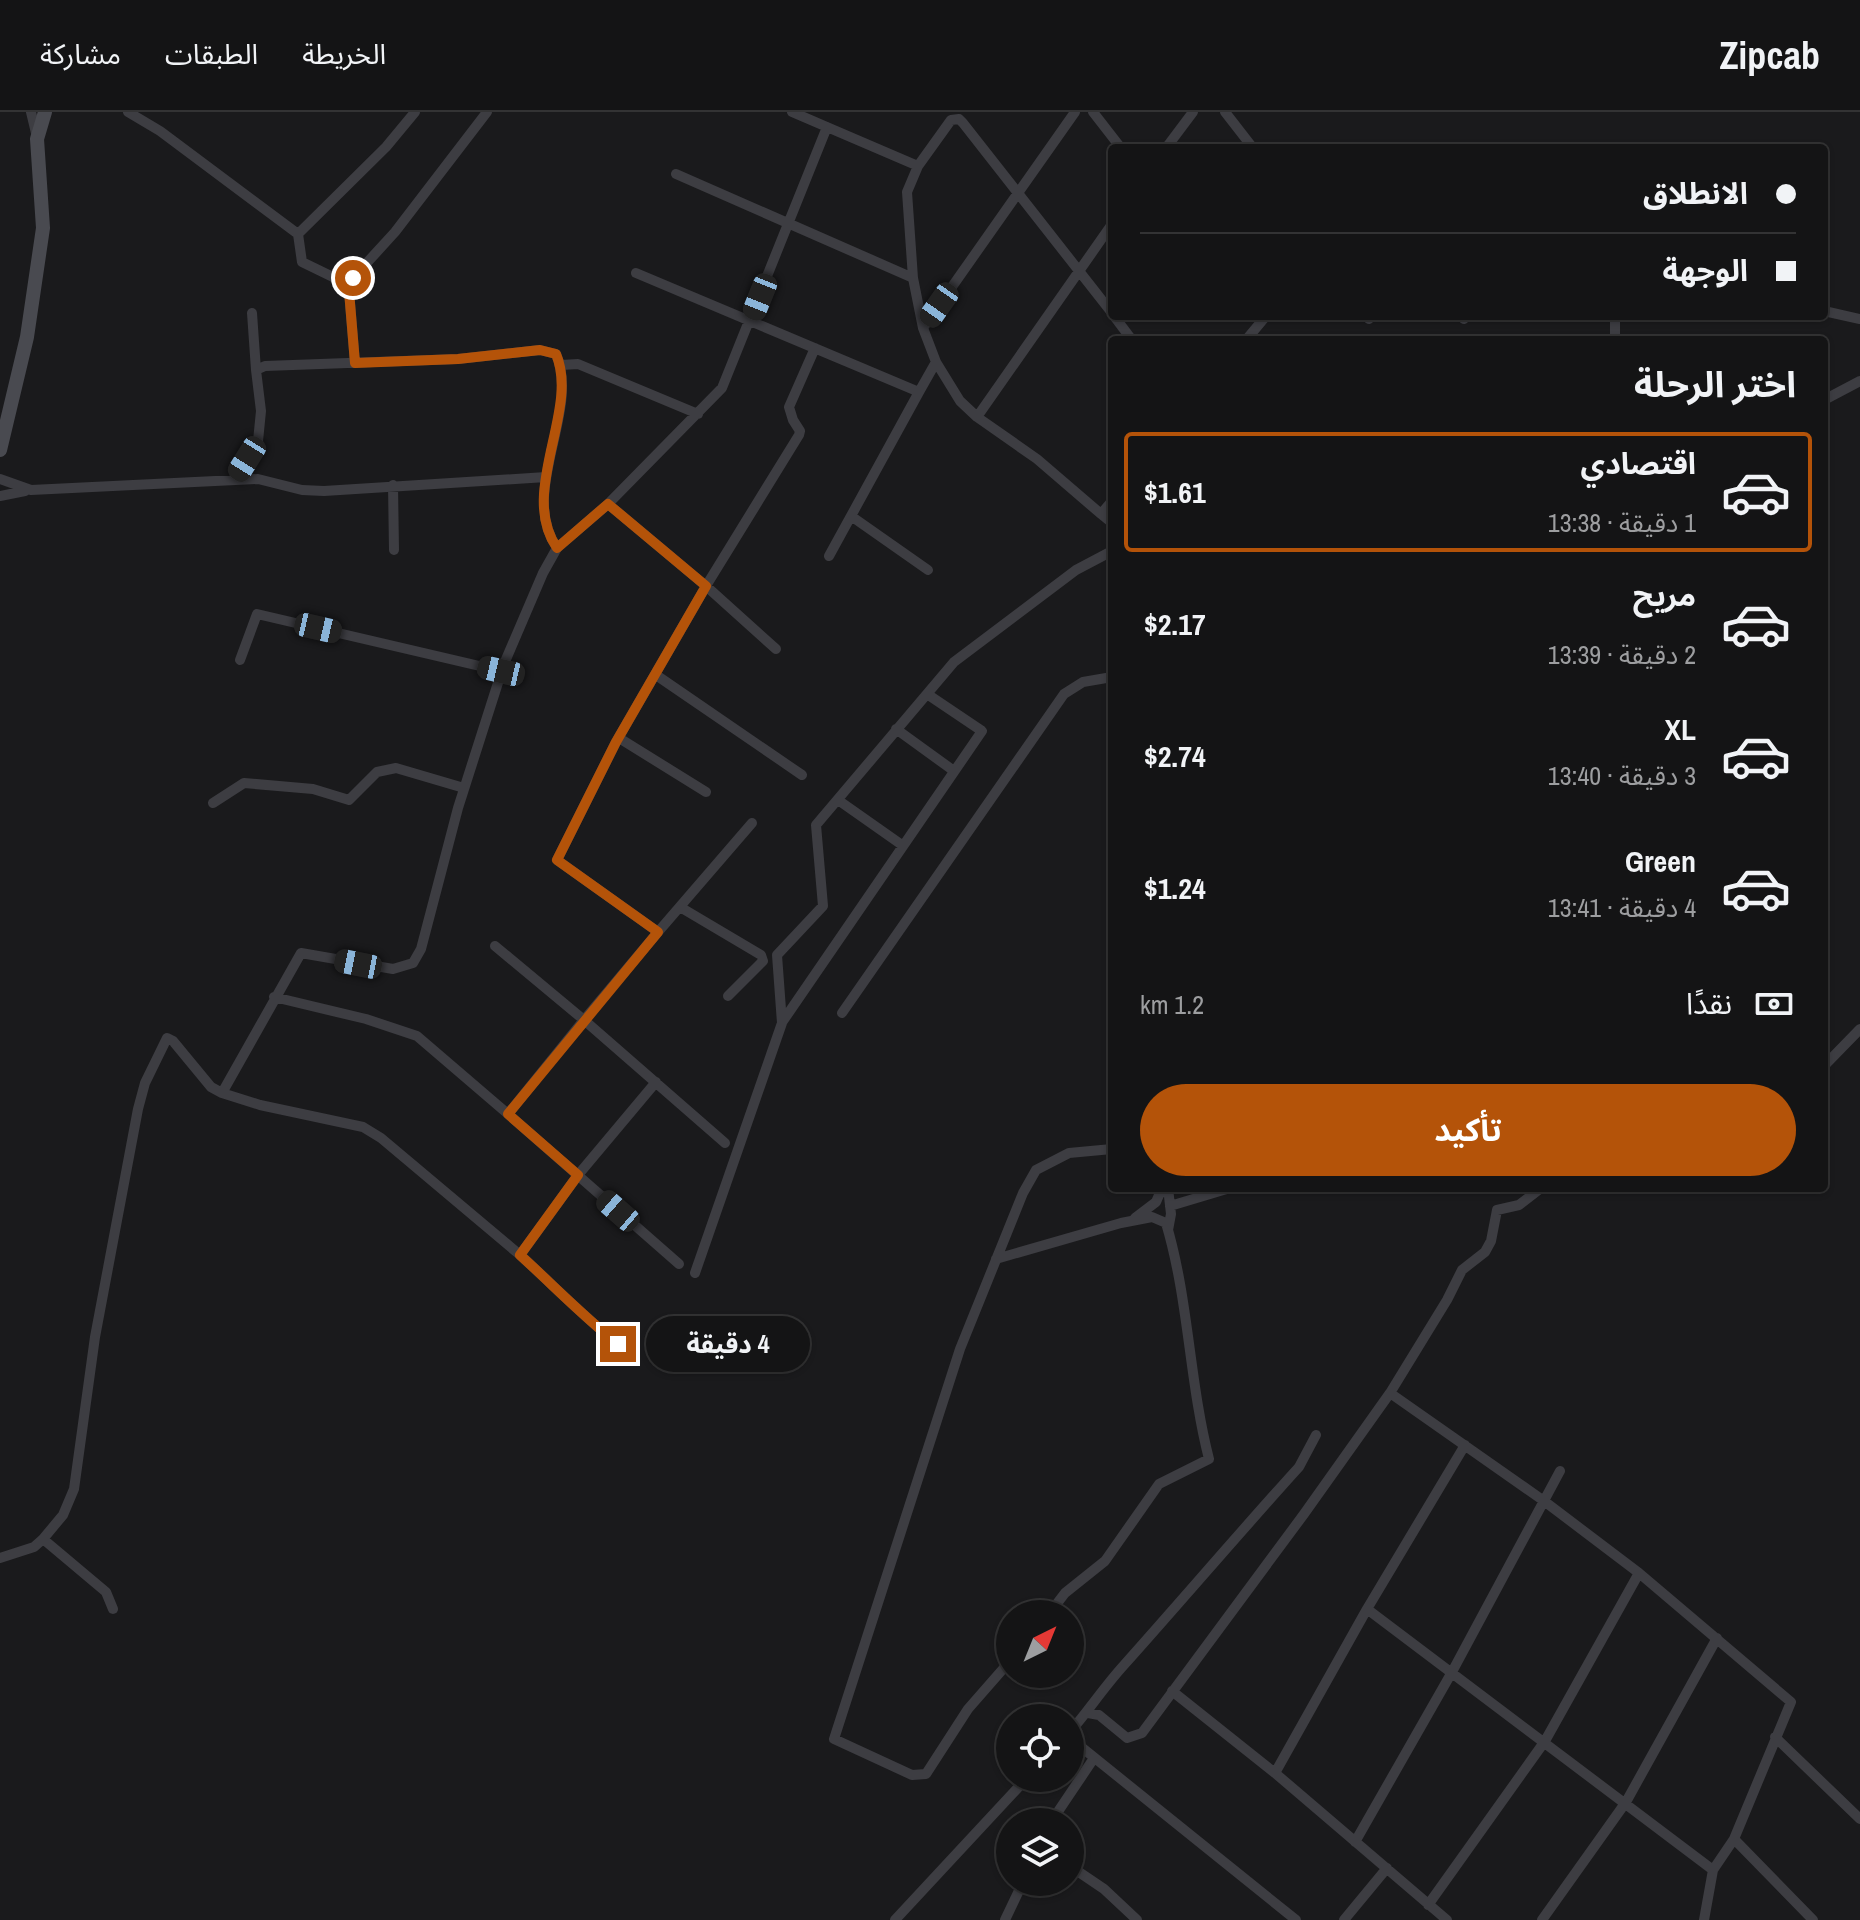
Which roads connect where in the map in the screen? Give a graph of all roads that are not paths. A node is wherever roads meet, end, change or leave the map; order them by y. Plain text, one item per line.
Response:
1 (31, 112) edge
2 (45, 112) edge
3 (128, 112) edge
4 (415, 112) edge
5 (487, 112) edge
6 (792, 112) edge
7 (1075, 112) edge
8 (1093, 112) edge
9 (1193, 112) edge
10 (1225, 112) edge
11 (827, 127) junction
12 (37, 139) junction
13 (1118, 144) edge
14 (1169, 144) edge
15 (1250, 144) edge
16 (918, 166) junction
17 (676, 174) dead end
18 (1019, 192) junction
19 (789, 225) junction
20 (1108, 230) edge
21 (298, 234) junction
22 (1080, 270) junction
23 (636, 273) dead end
24 (913, 278) junction
25 (348, 279) junction
26 (1108, 308) edge
27 (1828, 312) edge
28 (252, 313) dead end
29 (1860, 319) edge
30 (1117, 320) edge
31 (1263, 320) edge
32 (750, 321) junction
33 (923, 328) junction
34 (1129, 336) edge
35 (1249, 336) edge
36 (815, 348) junction
37 (936, 362) junction
38 (355, 363) junction
39 (561, 365) junction
40 (256, 370) junction
41 (1860, 381) edge
42 (919, 392) junction
43 (1828, 398) edge
44 (698, 414) junction
45 (977, 417) junction
46 (0, 450) edge
47 (546, 477) junction
48 (0, 479) edge
49 (233, 480) junction
50 (393, 485) junction
51 (31, 490) junction
52 (0, 496) edge
53 (608, 504) junction
54 (1108, 506) edge
55 (1101, 514) junction
56 (851, 516) junction
57 (1108, 520) edge
58 (557, 548) junction
59 (394, 550) dead end
60 (1108, 553) edge
61 (829, 556) dead end
62 (928, 570) dead end
63 (706, 586) junction
64 (776, 649) dead end
65 (240, 660) dead end
66 (501, 671) junction
67 (656, 675) junction
68 (1108, 678) edge
69 (927, 694) junction
70 (896, 729) junction
71 (619, 738) junction
72 (954, 771) junction
73 (802, 775) dead end
74 (464, 788) junction
75 (706, 792) dead end
76 (838, 800) junction
77 (213, 803) dead end
78 (752, 823) dead end
79 (902, 845) junction
80 (680, 907) junction
81 (658, 932) junction
82 (495, 946) dead end
83 (728, 996) dead end
84 (274, 997) junction
85 (842, 1013) dead end
86 (584, 1020) junction
87 (782, 1023) junction
88 (1860, 1029) edge
89 (1828, 1062) edge
90 (656, 1082) junction
91 (222, 1093) junction
92 (508, 1114) junction
93 (725, 1143) dead end
94 (1108, 1149) edge
95 (578, 1175) junction
96 (1160, 1192) edge
97 (1168, 1192) edge
98 (1217, 1192) edge
99 (1536, 1192) edge
100 (1170, 1206) junction
101 (1131, 1221) junction
102 (1168, 1230) junction
103 (520, 1255) junction
104 (996, 1259) junction
105 (679, 1264) dead end
106 (695, 1273) dead end
107 (618, 1344) dead end
108 (1390, 1393) junction
109 (1316, 1435) dead end
110 (1465, 1445) junction
111 (1560, 1471) dead end
112 (1544, 1501) junction
113 (43, 1539) junction
114 (0, 1558) edge
115 (1639, 1573) junction
116 (1060, 1600) edge
117 (113, 1609) dead end
118 (1367, 1609) junction
119 (1717, 1638) junction
120 (1452, 1672) junction
121 (996, 1677) edge
122 (1172, 1691) junction
123 (1088, 1713) junction
124 (1084, 1717) edge
125 (1775, 1737) junction
126 (1545, 1741) junction
127 (1084, 1750) edge
128 (1094, 1758) junction
129 (1275, 1773) junction
130 (1014, 1792) edge
131 (1626, 1802) junction
132 (1060, 1808) edge
133 (1860, 1819) edge
134 (1734, 1839) junction
135 (1355, 1842) junction
136 (1387, 1868) junction
137 (1713, 1870) junction
138 (1084, 1875) edge
139 (1016, 1896) edge
140 (1428, 1905) junction
141 (895, 1920) edge
142 (1005, 1920) edge
143 (1137, 1920) edge
144 (1296, 1920) edge
145 (1344, 1920) edge
146 (1447, 1920) edge
147 (1542, 1920) edge
148 (1704, 1920) edge
149 (1813, 1920) edge

1 - 12 street
2 - 12 street
3 - 21 street
4 - 21 street
5 - 25 street
6 - 11 street
7 - 18 street
8 - 13 street
9 - 14 street
10 - 15 street
11 - 16 street
11 - 19 street
12 - 46 street
16 - 18 street
16 - 24 street
17 - 19 street
18 - 22 street
18 - 33 street
19 - 24 street
19 - 32 street
20 - 22 street
21 - 25 street
22 - 26 street
22 - 45 street
23 - 32 street
24 - 33 street
25 - 38 street
27 - 29 street
28 - 40 street
30 - 34 street
31 - 35 street
32 - 36 street
32 - 44 street
33 - 37 street
36 - 42 street
36 - 63 street
37 - 42 street
37 - 45 street
38 - 39 street
38 - 40 street
39 - 44 street
39 - 47 street
40 - 49 street
41 - 43 street
42 - 56 street
44 - 53 street
45 - 55 street
47 - 50 street
47 - 58 street
48 - 51 street
49 - 50 street
49 - 51 street
50 - 59 street
51 - 52 street
53 - 58 street
53 - 63 street
54 - 55 street
55 - 57 street
56 - 61 street
56 - 62 street
58 - 66 street
60 - 69 street
63 - 64 street
63 - 67 street
65 - 66 street
66 - 74 street
67 - 71 street
67 - 73 street
68 - 85 street
69 - 70 street
69 - 72 street
70 - 72 street
70 - 76 street
71 - 75 street
71 - 81 street
72 - 79 street
74 - 77 street
74 - 84 street
76 - 79 street
76 - 87 street
78 - 80 street
79 - 87 street
80 - 81 street
80 - 83 street
81 - 86 street
82 - 86 street
84 - 91 street
84 - 92 street
86 - 90 street
86 - 92 street
87 - 106 street
88 - 89 street
90 - 93 street
90 - 95 street
91 - 103 street
91 - 113 street
92 - 95 street
94 - 104 street
95 - 103 street
95 - 105 street
96 - 101 street
97 - 100 street
98 - 100 street
99 - 108 street
100 - 102 street
101 - 102 street
101 - 104 street
102 - 116 street
103 - 107 street
104 - 121 street
108 - 110 street
108 - 122 street
109 - 123 street
110 - 112 street
110 - 118 street
111 - 112 street
112 - 115 street
112 - 120 street
113 - 114 street
113 - 117 street
115 - 119 street
115 - 126 street
118 - 120 street
118 - 129 street
119 - 125 street
119 - 131 street
120 - 126 street
120 - 135 street
122 - 123 street
122 - 129 street
123 - 124 street
125 - 133 street
125 - 134 street
126 - 131 street
126 - 140 street
127 - 128 street
128 - 132 street
128 - 144 street
129 - 135 street
130 - 141 street
131 - 137 street
131 - 147 street
134 - 137 street
134 - 149 street
135 - 136 street
136 - 140 street
136 - 145 street
137 - 148 street
138 - 143 street
139 - 142 street
140 - 146 street

